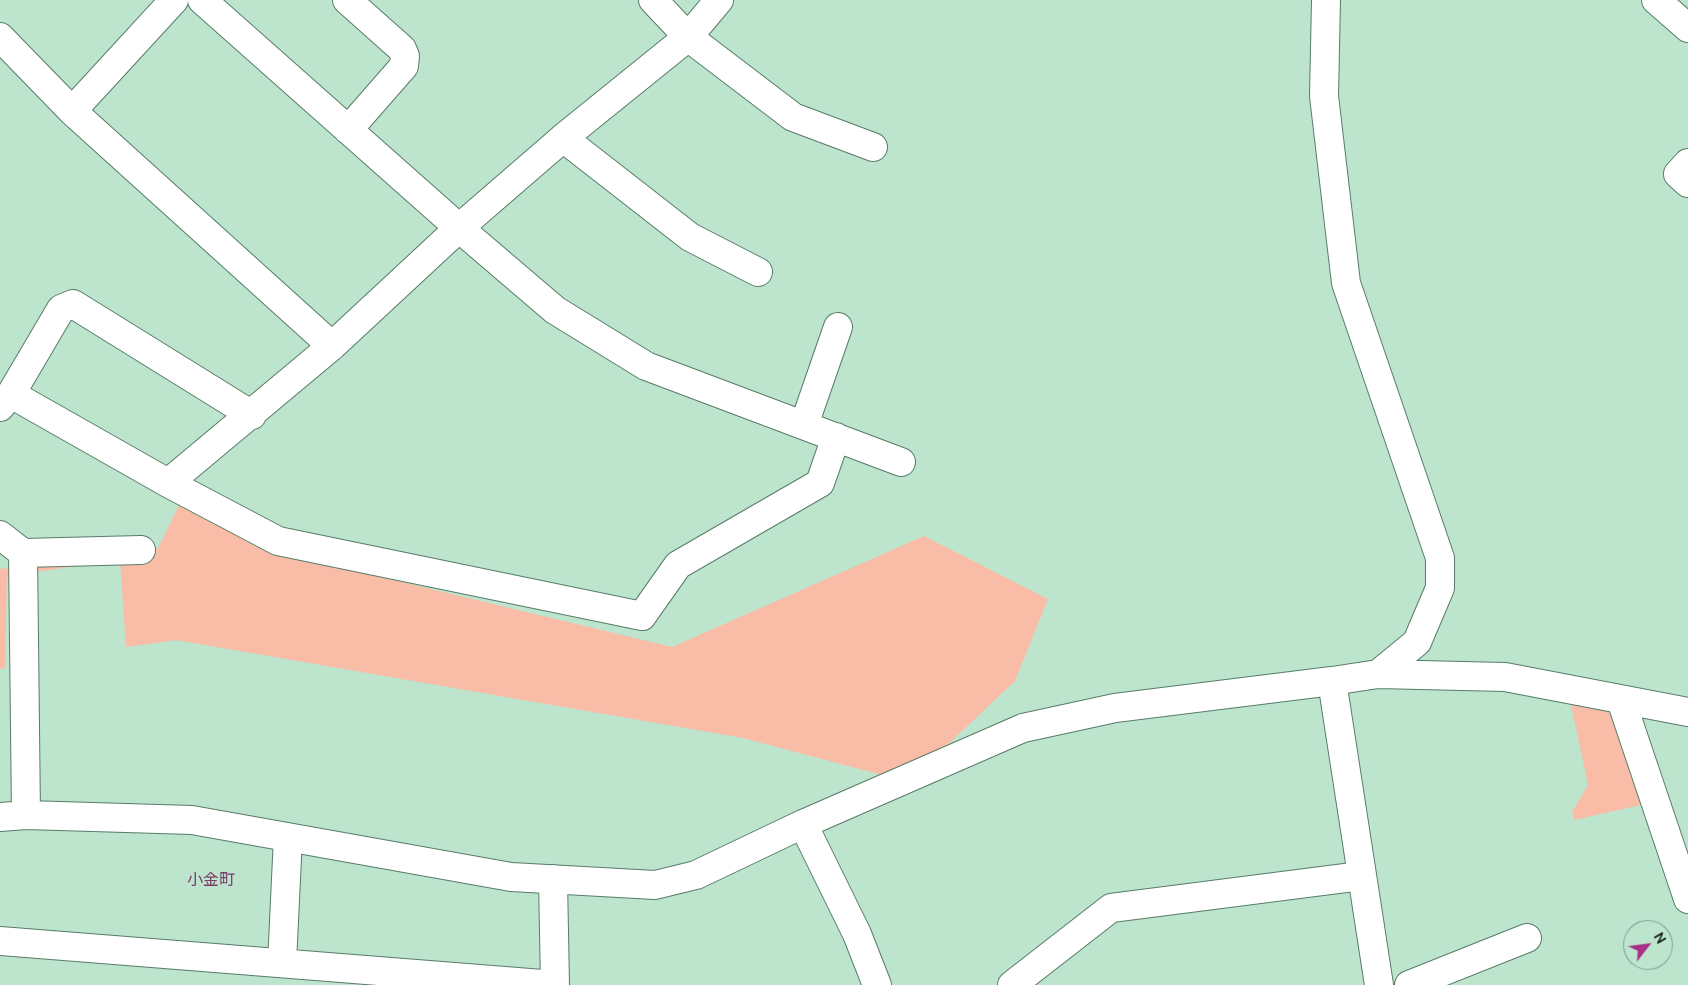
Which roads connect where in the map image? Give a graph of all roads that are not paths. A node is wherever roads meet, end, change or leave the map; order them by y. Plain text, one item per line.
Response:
1 (174, 0) edge
2 (202, 0) edge
3 (348, 0) edge
4 (653, 0) edge
5 (719, 0) edge
6 (1326, 0) edge
7 (1656, 0) edge
8 (1688, 28) edge
9 (0, 37) edge
10 (688, 37) junction
11 (72, 111) junction
12 (348, 130) junction
13 (563, 138) junction
14 (873, 147) dead end
15 (1688, 163) edge
16 (1688, 183) edge
17 (459, 228) junction
18 (758, 272) dead end
19 (838, 327) dead end
20 (332, 346) junction
21 (5, 400) edge
22 (252, 415) junction
23 (804, 425) junction
24 (836, 437) junction
25 (901, 462) dead end
26 (168, 483) junction
27 (0, 535) edge
28 (141, 550) dead end
29 (23, 553) junction
30 (1378, 674) junction
31 (1332, 681) junction
32 (1621, 700) junction
33 (1688, 712) edge
34 (13, 816) edge
35 (803, 824) junction
36 (288, 837) junction
37 (1361, 876) junction
38 (553, 880) junction
39 (1688, 899) edge
40 (1527, 938) dead end
41 (0, 941) edge
42 (282, 963) junction
43 (877, 985) edge
44 (1012, 985) edge
45 (1379, 985) edge
46 (1409, 985) edge

1 - 11 street
2 - 12 street
3 - 12 street
4 - 10 street
5 - 10 street
6 - 30 street
7 - 8 street
9 - 11 street
10 - 13 street
10 - 14 street
11 - 20 street
12 - 17 street
13 - 17 street
13 - 18 street
15 - 16 street
17 - 20 street
17 - 23 street
19 - 23 street
20 - 22 street
21 - 22 street
21 - 26 street
22 - 26 street
23 - 24 street
24 - 25 street
24 - 26 street
27 - 29 street
28 - 29 street
29 - 34 street
30 - 31 street
30 - 32 street
31 - 35 street
31 - 37 street
32 - 33 street
32 - 39 street
34 - 36 street
35 - 38 street
35 - 43 street
36 - 38 street
36 - 42 street
37 - 44 street
37 - 45 street
38 - 42 street
40 - 46 street
41 - 42 street

